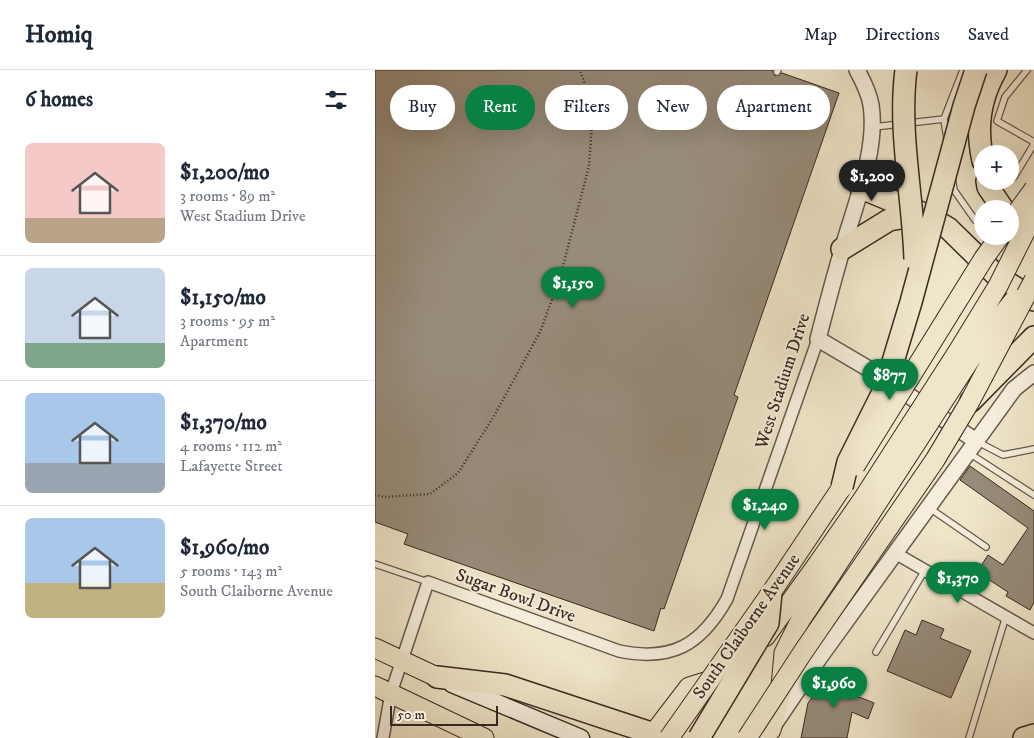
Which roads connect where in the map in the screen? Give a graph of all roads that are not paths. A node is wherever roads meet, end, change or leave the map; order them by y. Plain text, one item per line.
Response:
1 (857, 70) edge
2 (906, 70) edge
3 (963, 70) edge
4 (976, 70) edge
5 (996, 70) edge
6 (1027, 70) edge
7 (944, 119) junction
8 (872, 128) junction
9 (1034, 143) edge
10 (981, 145) edge
11 (1019, 168) edge
12 (861, 188) junction
13 (1034, 189) edge
14 (1019, 210) edge
15 (924, 214) junction
16 (1034, 214) edge
17 (974, 219) edge
18 (1019, 224) edge
19 (1034, 238) edge
20 (993, 245) edge
21 (842, 249) junction
22 (1034, 275) edge
23 (1034, 280) edge
24 (1034, 300) edge
25 (911, 302) junction
26 (1034, 337) edge
27 (817, 339) junction
28 (1034, 373) edge
29 (969, 403) junction
30 (972, 447) junction
31 (1034, 450) edge
32 (843, 487) junction
33 (1034, 495) edge
34 (928, 507) junction
35 (987, 547) dead end
36 (895, 553) junction
37 (375, 564) edge
38 (824, 569) junction
39 (925, 570) junction
40 (428, 582) junction
41 (771, 593) junction
42 (1006, 616) junction
43 (1034, 633) edge
44 (375, 648) edge
45 (876, 652) dead end
46 (646, 655) joint
47 (401, 660) junction
48 (437, 677) junction
49 (383, 690) edge
50 (768, 734) edge
51 (1034, 735) edge
52 (478, 737) edge
53 (659, 737) edge
54 (383, 738) edge
55 (581, 738) edge
56 (699, 738) edge
57 (747, 738) edge
58 (969, 738) edge
59 (1025, 738) edge

1 - 8 street, West Stadium Drive
2 - 25 highway, bridge
3 - 7 lane
4 - 25 highway, bridge
5 - 10 highway
6 - 9 lane
7 - 8 lane
7 - 17 lane
8 - 12 street, West Stadium Drive
9 - 11 lane
12 - 15 highway
12 - 21 street, West Stadium Drive
13 - 14 main road, bridge
15 - 21 highway
15 - 24 highway
16 - 38 main road, bridge
18 - 19 highway
20 - 32 main road, South Claiborne Avenue, bridge
21 - 27 street, West Stadium Drive
22 - 38 main road, bridge
23 - 29 main road, bridge
25 - 32 highway, bridge
26 - 29 highway, bridge
27 - 30 street
27 - 46 street, West Stadium Drive
28 - 30 street
29 - 57 main road, bridge
30 - 31 lane
30 - 33 lane
30 - 34 street
32 - 41 main road, South Claiborne Avenue
34 - 35 lane
34 - 36 street
36 - 39 street
36 - 50 street
37 - 40 lane, Sugar Bowl Drive
38 - 50 main road
38 - 53 main road
39 - 42 street
39 - 45 lane
40 - 46 street, Sugar Bowl Drive
40 - 47 street
41 - 53 main road, South Claiborne Avenue, bridge
41 - 56 highway, bridge
42 - 43 street
42 - 58 lane
44 - 47 main road
47 - 48 main road
47 - 49 street
48 - 53 highway
48 - 55 main road
49 - 52 main road
49 - 54 street
51 - 59 highway

